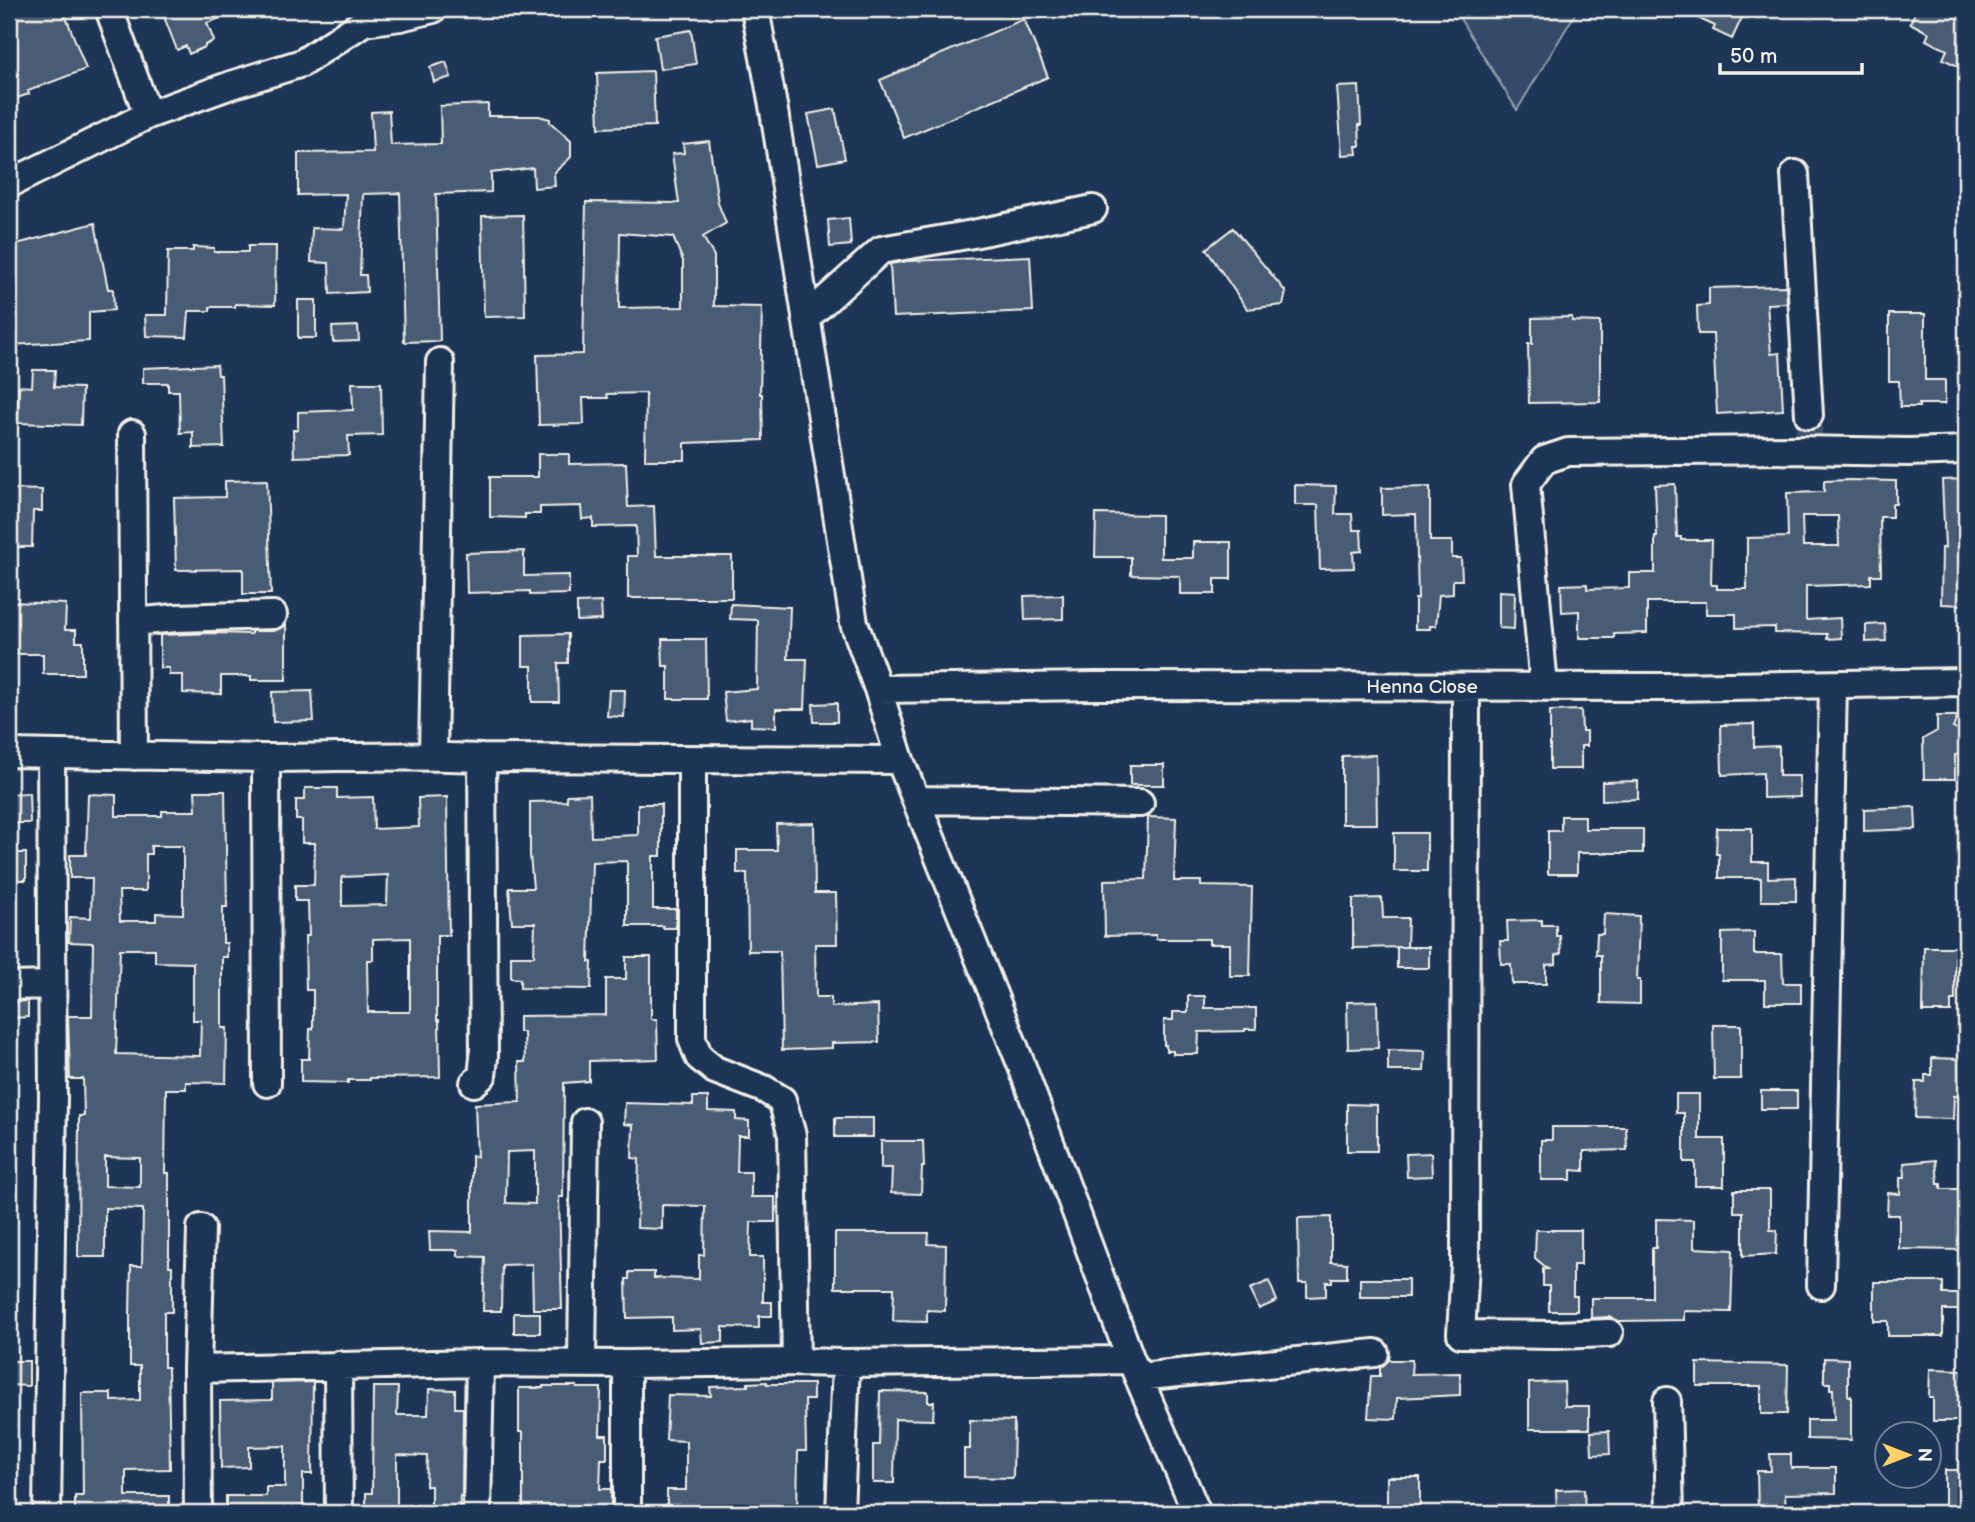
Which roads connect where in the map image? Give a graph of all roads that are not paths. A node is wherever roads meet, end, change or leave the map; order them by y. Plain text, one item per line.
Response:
1 (109, 9) edge
2 (433, 9) edge
3 (755, 9) edge
4 (362, 15) edge
5 (148, 115) junction
6 (1795, 174) dead end
7 (9, 184) edge
8 (1093, 209) dead end
9 (806, 318) junction
10 (440, 362) dead end
11 (1809, 433) junction
12 (132, 434) dead end
13 (1966, 450) edge
14 (273, 615) dead end
15 (133, 622) junction
16 (1966, 682) edge
17 (1833, 685) junction
18 (1466, 687) junction
19 (1544, 687) junction
20 (878, 689) junction
21 (9, 753) edge
22 (51, 754) junction
23 (433, 755) junction
24 (134, 756) junction
25 (266, 758) junction
26 (482, 758) junction
27 (692, 760) junction
28 (900, 760) junction
29 (916, 800) junction
30 (1140, 803) dead end
31 (9, 985) edge
32 (51, 985) junction
33 (267, 1083) dead end
34 (474, 1083) dead end
35 (585, 1122) dead end
36 (201, 1228) dead end
37 (1821, 1285) dead end
38 (1609, 1333) dead end
39 (1375, 1353) dead end
40 (796, 1362) junction
41 (480, 1363) junction
42 (583, 1363) junction
43 (846, 1363) junction
44 (627, 1364) junction
45 (338, 1365) junction
46 (1135, 1368) junction
47 (197, 1369) junction
48 (1667, 1401) dead end
49 (47, 1513) edge
50 (198, 1513) edge
51 (339, 1513) edge
52 (478, 1513) edge
53 (627, 1513) edge
54 (840, 1513) edge
55 (1197, 1513) edge
56 (1670, 1513) edge

1 - 5 street
2 - 4 street
3 - 9 street
4 - 5 street
5 - 7 street
6 - 11 street
8 - 9 street
9 - 20 street
10 - 23 street
11 - 13 street
11 - 19 street
12 - 15 street
14 - 15 street
15 - 24 street
16 - 17 street, Henna Close
17 - 19 street, Henna Close
17 - 37 street
18 - 19 street, Henna Close
18 - 20 street, Henna Close
18 - 38 street
20 - 28 street
21 - 22 street
22 - 24 street
22 - 32 street
23 - 25 street
23 - 26 street
24 - 25 street
25 - 33 street
26 - 27 street
26 - 34 street
27 - 28 street
27 - 40 street
28 - 29 street
29 - 30 street
29 - 46 street
31 - 32 street
32 - 49 street
35 - 42 street
36 - 47 street
39 - 46 street
40 - 43 street
40 - 44 street
41 - 42 street
41 - 45 street
41 - 52 street
42 - 44 street
43 - 46 street
43 - 54 street
44 - 53 street
45 - 47 street
45 - 51 street
46 - 55 street
47 - 50 street
48 - 56 street

